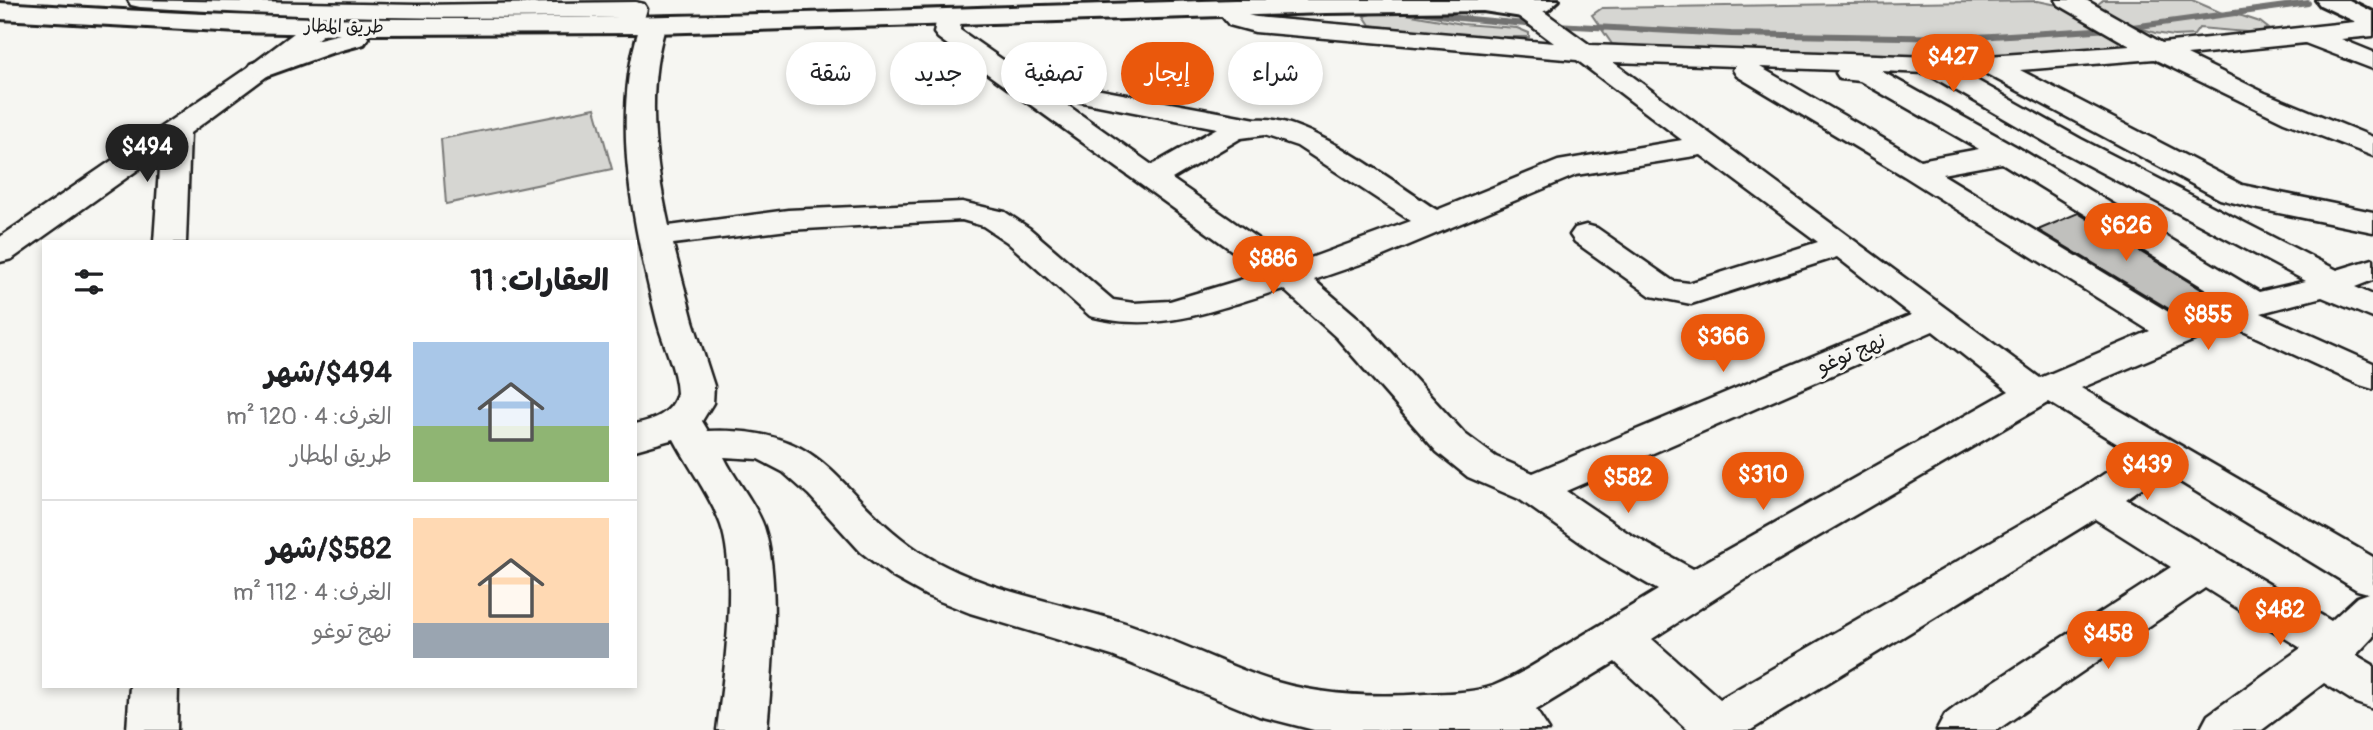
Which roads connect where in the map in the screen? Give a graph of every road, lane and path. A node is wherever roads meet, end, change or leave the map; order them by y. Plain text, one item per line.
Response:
1 (158, 0) edge
2 (1186, 0) edge
3 (1566, 0) edge
4 (2067, 0) edge
5 (2329, 0) edge
6 (2347, 0) edge
7 (1481, 1) edge
8 (1536, 4) edge
9 (1326, 5) junction
10 (1024, 6) edge
11 (1227, 8) junction
12 (137, 10) edge
13 (0, 11) edge
14 (638, 16) edge
15 (949, 16) junction
16 (2372, 18) edge
17 (239, 24) junction
18 (319, 26) junction
19 (407, 27) junction
20 (1345, 33) junction
21 (2309, 35) junction
22 (2159, 51) junction
23 (1590, 59) junction
24 (2373, 61) edge
25 (1987, 64) junction
26 (1932, 65) junction
27 (1861, 68) junction
28 (1746, 70) junction
29 (260, 71) junction
30 (1001, 71) edge
31 (1107, 99) edge
32 (1050, 105) edge
33 (1251, 126) junction
34 (176, 130) junction
35 (1706, 145) junction
36 (2373, 147) edge
37 (2007, 153) junction
38 (1915, 170) junction
39 (1153, 177) junction
40 (1434, 222) junction
41 (2373, 222) edge
42 (1587, 235) dead end
43 (656, 238) junction
44 (170, 240) edge
45 (1842, 245) junction
46 (0, 251) edge
47 (2373, 269) edge
48 (1290, 276) junction
49 (2331, 284) junction
50 (2373, 308) edge
51 (2243, 309) junction
52 (1937, 317) junction
53 (2177, 333) junction
54 (2373, 377) edge
55 (2043, 390) junction
56 (690, 432) junction
57 (637, 436) edge
58 (2163, 453) junction
59 (1533, 489) junction
60 (2095, 500) junction
61 (2205, 566) junction
62 (2373, 578) edge
63 (1695, 590) junction
64 (2373, 610) edge
65 (1619, 637) junction
66 (2329, 652) junction
67 (154, 688) edge
68 (2373, 689) edge
69 (1512, 718) edge
70 (1976, 726) edge
71 (1719, 728) edge
72 (152, 730) edge
73 (741, 730) edge
74 (1446, 730) edge
75 (2225, 730) edge

1 - 12 street
1 - 14 street
2 - 10 main road, طريق المطار
3 - 8 main road
4 - 22 street
5 - 16 main road
6 - 16 main road
7 - 8 main road, طريق المطار
7 - 9 main road, طريق المطار
8 - 23 street
9 - 11 main road, طريق المطار
9 - 20 street
10 - 11 main road, طريق المطار
10 - 14 main road, طريق المطار
10 - 15 main road, طريق المطار
11 - 20 street
12 - 13 main road, طريق المطار
12 - 17 main road, طريق المطار
14 - 15 main road, طريق المطار
14 - 19 main road, طريق المطار
14 - 43 street
15 - 30 street
16 - 21 street
17 - 18 main road, طريق المطار
17 - 29 main road
18 - 19 main road, طريق المطار
18 - 29 street
19 - 29 main road
20 - 23 street
21 - 22 street
21 - 24 street
22 - 25 street
22 - 36 street
23 - 27 street
23 - 28 street
23 - 35 street
25 - 26 street
25 - 41 street
26 - 27 street
26 - 49 street
27 - 28 street
27 - 37 street
28 - 38 street
29 - 34 street
31 - 33 street
32 - 39 street
33 - 39 street
33 - 40 street
34 - 44 street
34 - 46 street
35 - 40 street
35 - 45 street
37 - 38 street
37 - 51 street
38 - 53 street
39 - 48 street
40 - 48 street
42 - 45 street
43 - 48 street
43 - 56 street
45 - 52 street
47 - 49 street
48 - 59 street
49 - 50 street
49 - 51 street
51 - 53 street
51 - 54 street
52 - 55 street
52 - 59 street, نهج توغو
53 - 55 street
55 - 58 street
55 - 63 street
56 - 57 street
56 - 69 street
56 - 73 street
58 - 60 street
58 - 62 street
59 - 63 street
60 - 61 street
60 - 71 street
61 - 66 street
61 - 70 street
63 - 65 street
64 - 66 street
65 - 69 street
65 - 71 street
66 - 68 street
66 - 75 street
67 - 72 street
69 - 74 street

